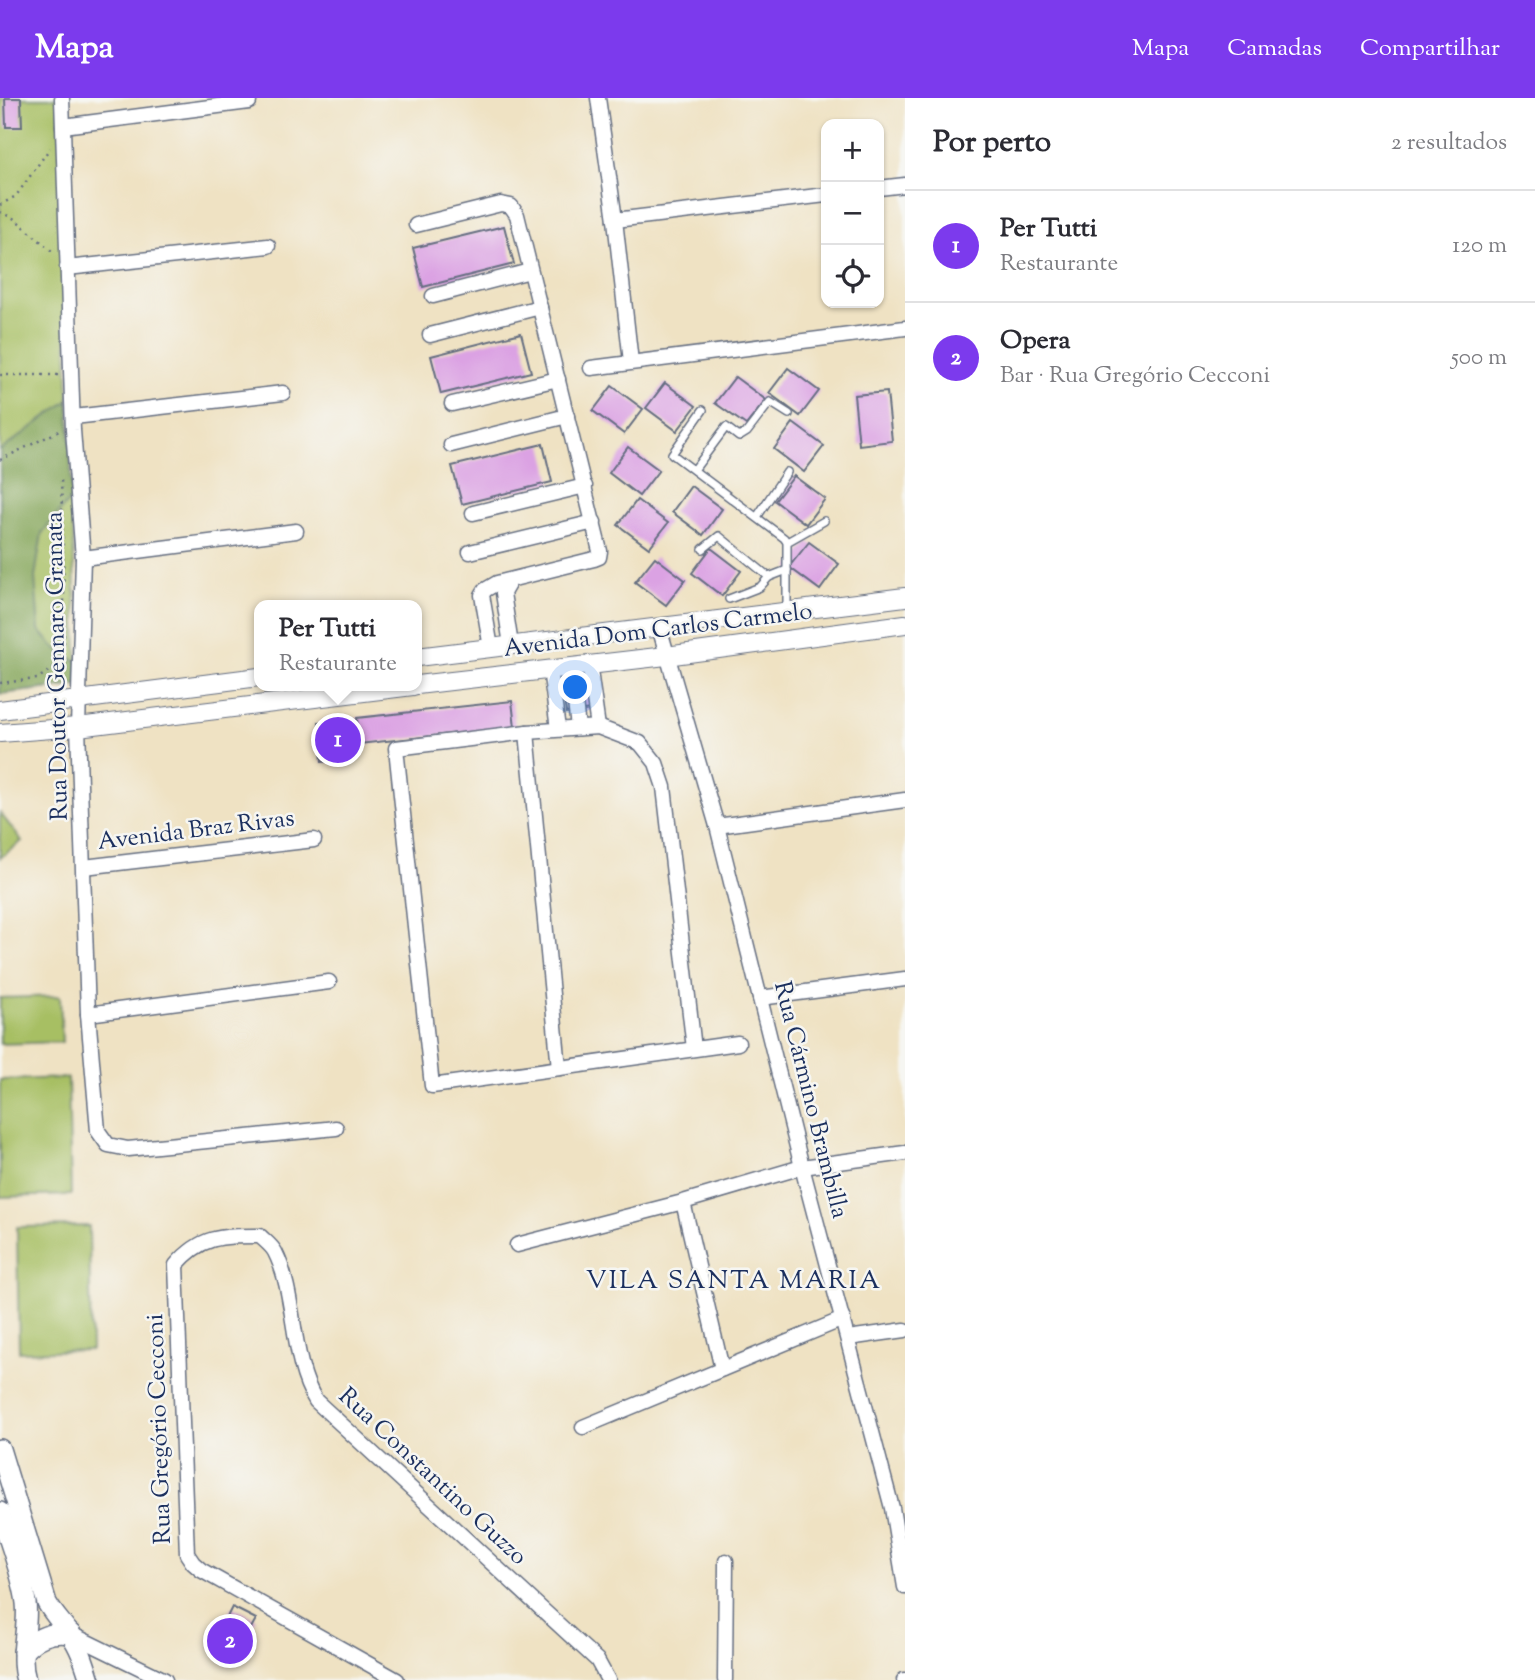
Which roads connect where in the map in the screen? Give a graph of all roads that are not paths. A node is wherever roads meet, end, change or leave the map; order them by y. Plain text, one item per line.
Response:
1 (62, 98) edge
2 (598, 98) edge
3 (249, 102) dead end
4 (63, 126) junction
5 (905, 185) edge
6 (884, 187) edge
7 (821, 196) edge
8 (615, 220) junction
9 (416, 225) dead end
10 (268, 246) dead end
11 (67, 268) junction
12 (530, 271) junction
13 (433, 296) dead end
14 (540, 307) junction
15 (905, 328) edge
16 (430, 335) dead end
17 (631, 362) junction
18 (591, 368) dead end
19 (558, 379) junction
20 (283, 393) dead end
21 (452, 404) dead end
22 (703, 410) dead end
23 (789, 414) dead end
24 (567, 416) junction
25 (74, 417) junction
26 (451, 445) dead end
27 (694, 470) junction
28 (787, 472) dead end
29 (585, 486) junction
30 (473, 513) dead end
31 (757, 517) junction
32 (824, 521) dead end
33 (594, 522) junction
34 (296, 531) dead end
35 (787, 542) junction
36 (703, 549) dead end
37 (470, 552) dead end
38 (83, 558) junction
39 (787, 570) junction
40 (769, 577) junction
41 (510, 581) junction
42 (903, 597) edge
43 (729, 599) dead end
44 (787, 611) junction
45 (905, 624) edge
46 (659, 627) junction
47 (511, 645) junction
48 (491, 648) junction
49 (422, 656) edge
50 (666, 656) junction
51 (589, 664) junction
52 (571, 667) junction
53 (550, 669) junction
54 (254, 678) edge
55 (422, 685) edge
56 (313, 692) edge
57 (79, 699) junction
58 (0, 710) edge
59 (78, 727) junction
60 (598, 727) junction
61 (578, 728) junction
62 (558, 729) junction
63 (527, 732) junction
64 (0, 733) edge
65 (905, 800) edge
66 (717, 825) junction
67 (314, 839) dead end
68 (84, 867) junction
69 (905, 979) edge
70 (329, 982) dead end
71 (760, 998) junction
72 (88, 1014) junction
73 (738, 1043) dead end
74 (694, 1049) junction
75 (559, 1068) junction
76 (336, 1128) dead end
77 (905, 1153) edge
78 (802, 1167) junction
79 (683, 1202) junction
80 (517, 1245) dead end
81 (176, 1265) joint
82 (843, 1319) junction
83 (905, 1330) edge
84 (848, 1338) junction
85 (722, 1369) junction
86 (583, 1427) dead end
87 (0, 1449) edge
88 (899, 1507) edge
89 (0, 1512) edge
90 (726, 1561) dead end
91 (905, 1587) edge
92 (71, 1634) junction
93 (23, 1652) junction
94 (26, 1680) edge
95 (90, 1680) edge
96 (165, 1680) edge
97 (397, 1680) edge
98 (608, 1680) edge
99 (725, 1680) edge

1 - 4 street, Rua Doutor Gennaro Granata
2 - 8 street
3 - 4 street
4 - 11 street, Rua Doutor Gennaro Granata
5 - 6 street
7 - 8 street
8 - 17 street
9 - 12 street
10 - 11 street
11 - 25 street, Rua Doutor Gennaro Granata
12 - 13 street
12 - 14 street
14 - 16 street
14 - 19 street
15 - 17 street
17 - 18 street
19 - 21 street
19 - 24 street
20 - 25 street
22 - 27 lane
23 - 27 lane
24 - 26 street
24 - 29 street
25 - 38 street, Rua Doutor Gennaro Granata
27 - 31 lane
28 - 31 lane
29 - 30 street
29 - 33 street
31 - 35 lane
32 - 35 lane
33 - 37 street
33 - 41 street
34 - 38 street
35 - 39 lane
36 - 40 lane
38 - 57 street, Rua Doutor Gennaro Granata
39 - 40 lane
39 - 44 lane
40 - 43 lane
41 - 47 street
41 - 48 street
42 - 44 street, Avenida Dom Carlos Carmelo
42 - 45 street
44 - 46 street, Avenida Dom Carlos Carmelo
45 - 50 street, Avenida Dom Carlos Carmelo
46 - 47 street, Avenida Dom Carlos Carmelo
46 - 50 street, Rua Cármino Brambilla
47 - 48 street, Avenida Dom Carlos Carmelo
48 - 49 street, Avenida Dom Carlos Carmelo
50 - 51 street, Avenida Dom Carlos Carmelo
50 - 66 street, Rua Cármino Brambilla
51 - 52 street, Avenida Dom Carlos Carmelo
51 - 60 street
52 - 53 street, Avenida Dom Carlos Carmelo
52 - 61 street
53 - 55 street, Avenida Dom Carlos Carmelo
53 - 62 street
54 - 57 street
56 - 59 street, Avenida Dom Carlos Carmelo
57 - 58 street
57 - 59 street, Rua Doutor Gennaro Granata
59 - 64 street, Avenida Dom Carlos Carmelo
59 - 68 street, Rua Doutor Gennaro Granata
60 - 61 street
60 - 74 street
61 - 62 street
62 - 63 street
63 - 75 street
63 - 75 street
65 - 66 street
66 - 71 street, Rua Cármino Brambilla
67 - 68 street, Avenida Braz Rivas
68 - 72 street, Rua Doutor Gennaro Granata
69 - 71 street
70 - 72 street
71 - 78 street, Rua Cármino Brambilla
72 - 76 street, Rua Doutor Gennaro Granata
73 - 74 street
74 - 75 street
77 - 78 street
78 - 79 street
78 - 82 street, Rua Cármino Brambilla
79 - 80 street
79 - 85 street
81 - 97 street, Rua Gregório Cecconi
81 - 98 street, Rua Constantino Guzzo
82 - 84 street, Rua Cármino Brambilla
82 - 85 street
83 - 84 street
84 - 88 street, Rua Cármino Brambilla
85 - 86 street
87 - 92 main road
88 - 91 street, Rua Cármino Brambilla
89 - 93 main road
90 - 99 street
92 - 93 main road
92 - 95 main road
92 - 96 street
93 - 94 main road

